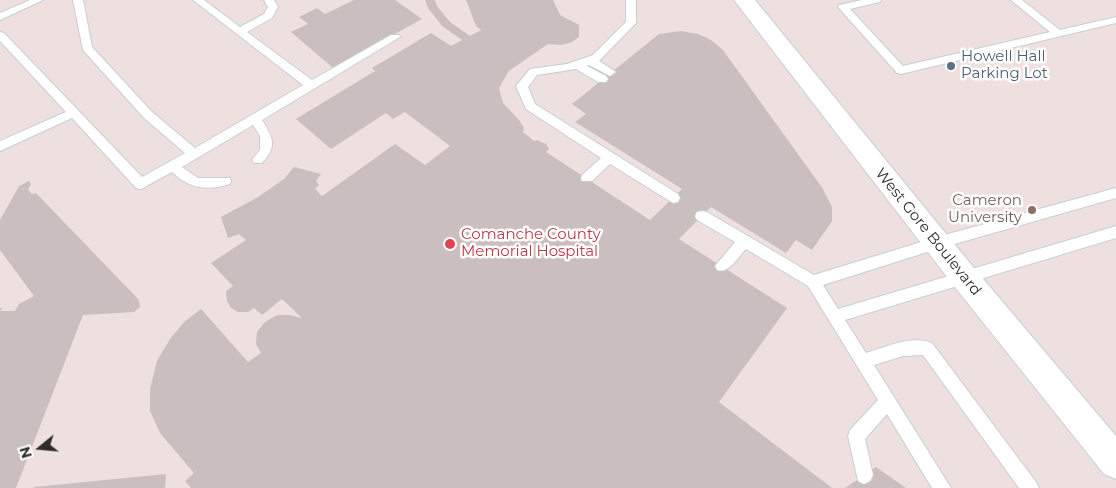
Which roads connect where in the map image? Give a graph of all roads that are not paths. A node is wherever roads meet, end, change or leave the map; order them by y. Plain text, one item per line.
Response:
1 (38, 0) edge
2 (78, 0) edge
3 (198, 0) edge
4 (269, 0) edge
5 (631, 0) edge
6 (744, 0) edge
7 (876, 0) edge
8 (1016, 0) edge
9 (0, 17) edge
10 (1116, 20) edge
11 (241, 31) junction
12 (1058, 33) junction
13 (0, 35) edge
14 (395, 37) dead end
15 (589, 60) junction
16 (577, 65) junction
17 (606, 76) joint
18 (312, 86) junction
19 (73, 113) junction
20 (256, 119) junction
21 (0, 146) edge
22 (194, 154) junction
23 (609, 158) junction
24 (258, 160) dead end
25 (173, 166) junction
26 (587, 178) dead end
27 (225, 181) dead end
28 (1116, 194) edge
29 (673, 198) dead end
30 (702, 216) dead end
31 (1116, 232) edge
32 (744, 241) junction
33 (937, 243) junction
34 (722, 266) dead end
35 (964, 277) junction
36 (812, 282) junction
37 (836, 316) junction
38 (863, 361) junction
39 (888, 401) junction
40 (1116, 462) edge
41 (864, 475) dead end
42 (942, 488) edge
43 (1030, 488) edge

1 - 9 lane
2 - 22 lane
3 - 11 lane
4 - 11 lane
5 - 15 lane
6 - 33 main road, West Gore Boulevard
7 - 12 lane
8 - 12 lane
10 - 12 lane
11 - 18 lane
13 - 19 lane
14 - 18 lane
15 - 16 lane
15 - 17 lane
16 - 17 lane
16 - 23 lane
18 - 20 lane
19 - 21 lane
19 - 25 lane
20 - 22 lane
20 - 24 lane
22 - 25 lane
23 - 26 lane
23 - 29 lane
25 - 27 lane
28 - 33 lane
30 - 32 lane
31 - 35 lane
32 - 34 lane
32 - 36 lane
33 - 35 main road, West Gore Boulevard
33 - 36 lane
35 - 37 lane
35 - 40 main road, West Gore Boulevard
36 - 37 lane
37 - 38 lane
38 - 39 lane
38 - 43 lane
39 - 41 lane
39 - 42 lane

